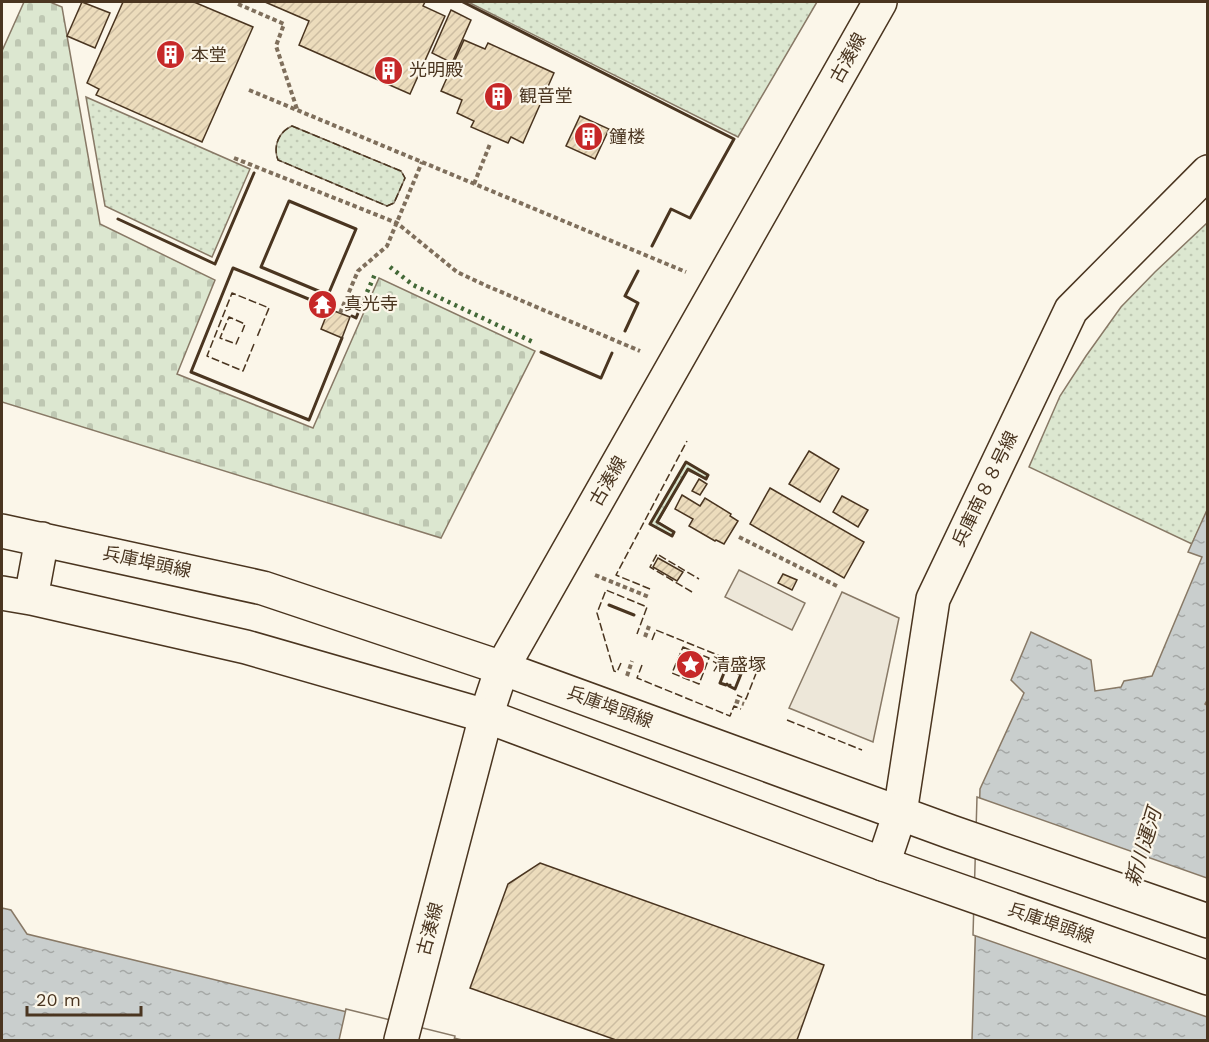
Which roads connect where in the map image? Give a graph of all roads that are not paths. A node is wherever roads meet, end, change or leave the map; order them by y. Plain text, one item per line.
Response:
1 (880, 2) edge
2 (1208, 172) edge
3 (2, 531) edge
4 (42, 539) junction
5 (16, 595) edge
6 (502, 668) junction
7 (486, 716) junction
8 (900, 813) junction
9 (883, 864) junction
10 (1208, 921) edge
11 (1208, 978) edge
12 (401, 1041) edge

1 - 6 main road, 古湊線
2 - 8 main road, 兵庫南８８号線
3 - 4 main road, 兵庫埠頭線
4 - 5 main road
4 - 6 main road, 兵庫埠頭線
5 - 7 main road, 兵庫埠頭線
6 - 7 main road, 古湊線
6 - 8 main road, 兵庫埠頭線
7 - 9 main road, 兵庫埠頭線
7 - 12 main road, 古湊線
8 - 9 main road, 兵庫南８８号線
8 - 10 main road, 兵庫埠頭線
9 - 11 main road, 兵庫埠頭線

